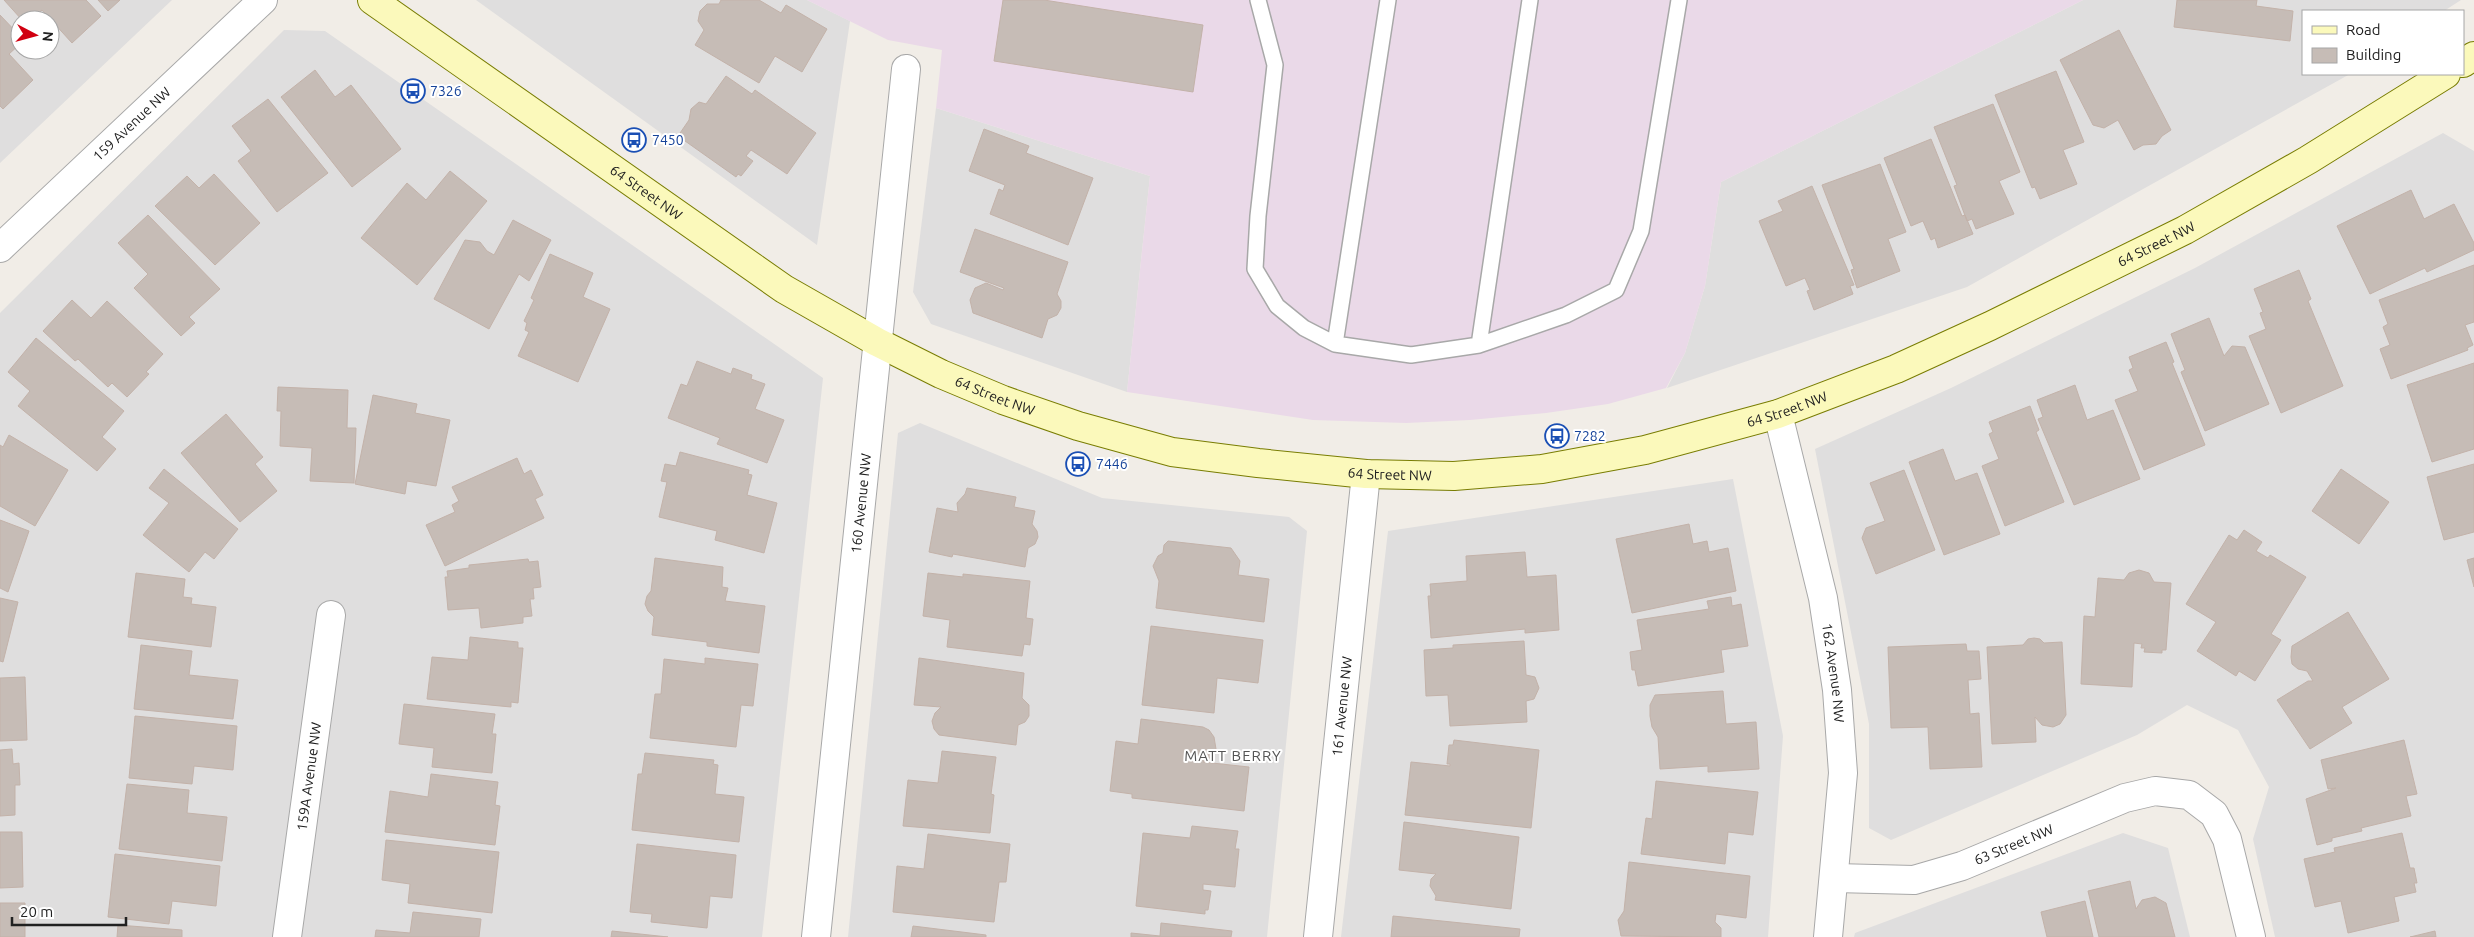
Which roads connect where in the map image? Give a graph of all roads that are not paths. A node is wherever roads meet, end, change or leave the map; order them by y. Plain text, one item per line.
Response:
1 (263, 0) edge
2 (372, 0) edge
3 (1258, 0) edge
4 (1388, 0) edge
5 (1530, 0) edge
6 (1679, 0) edge
7 (906, 69) dead end
8 (2444, 75) edge
9 (0, 248) edge
10 (877, 342) junction
11 (1335, 344) junction
12 (1480, 346) junction
13 (1778, 414) junction
14 (1366, 474) junction
15 (331, 615) dead end
16 (1834, 878) junction
17 (287, 937) edge
18 (816, 937) edge
19 (1318, 937) edge
20 (1828, 937) edge
21 (2251, 937) edge

1 - 9 street, 159 Avenue NW
2 - 10 street, 64 Street NW
3 - 11 lane
4 - 11 lane
5 - 12 lane
6 - 12 lane
7 - 10 street, 160 Avenue NW
8 - 13 street, 64 Street NW
10 - 14 street, 64 Street NW
10 - 18 street, 160 Avenue NW
11 - 12 lane
13 - 14 street, 64 Street NW
13 - 16 street, 162 Avenue NW
14 - 19 street, 161 Avenue NW
15 - 17 street, 159A Avenue NW
16 - 20 street, 162 Avenue NW
16 - 21 street, 63 Street NW

